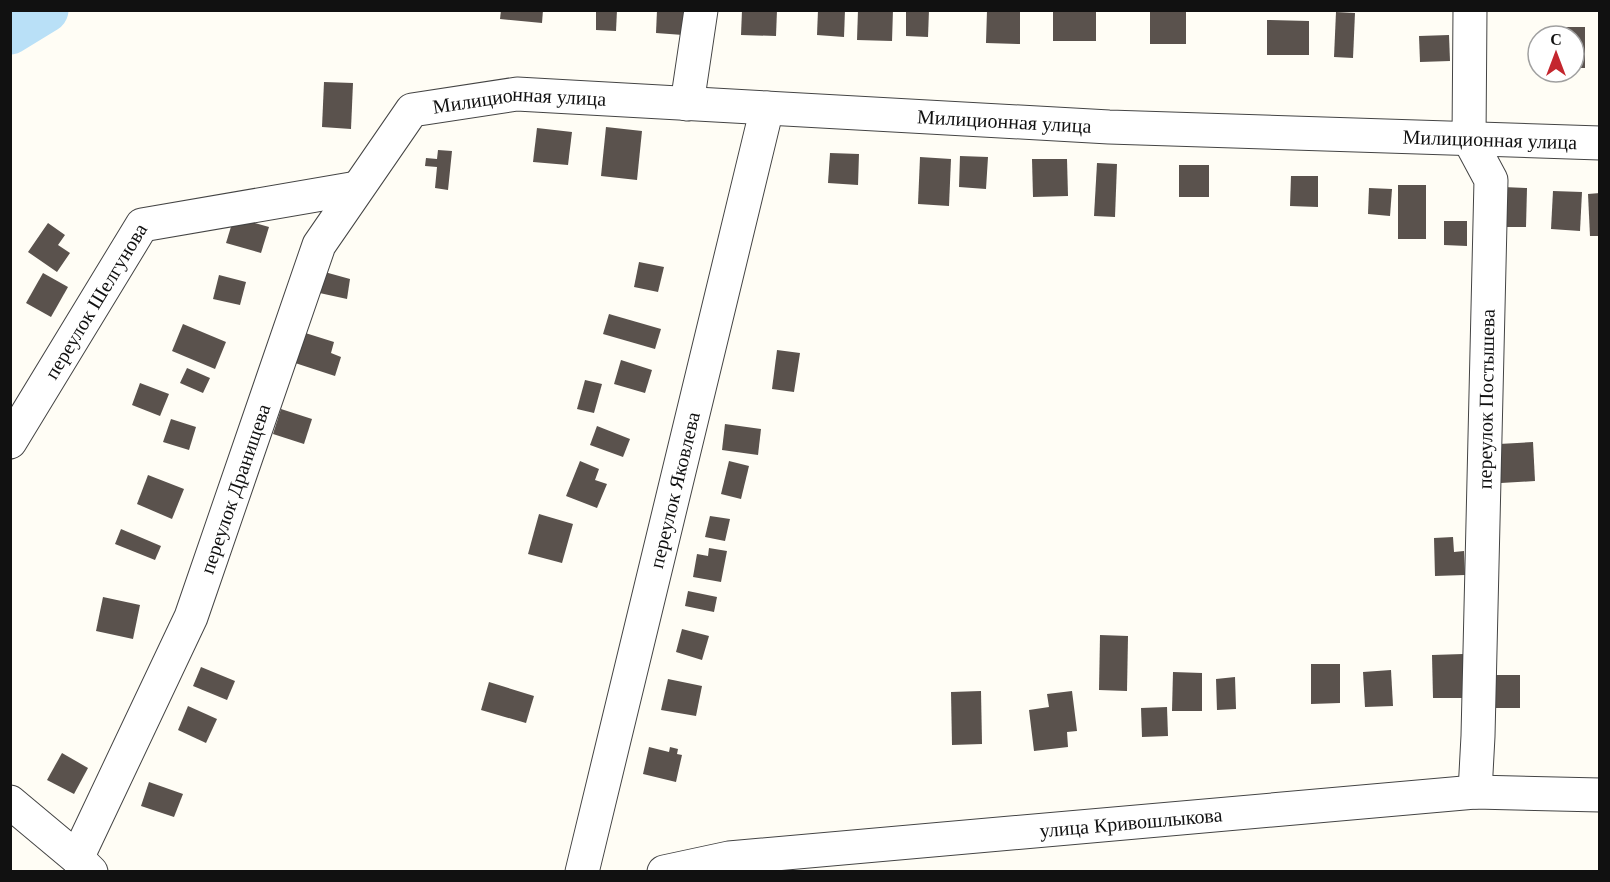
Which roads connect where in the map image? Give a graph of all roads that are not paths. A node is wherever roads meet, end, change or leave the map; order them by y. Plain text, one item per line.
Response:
1 (700, 10) edge
2 (1470, 10) edge
3 (687, 104) junction
4 (767, 108) junction
5 (412, 110) joint
6 (1469, 139) junction
7 (1599, 143) edge
8 (357, 188) junction
9 (10, 442) edge
10 (1475, 792) junction
11 (1599, 795) edge
12 (10, 802) edge
13 (84, 865) edge
14 (671, 871) edge
15 (582, 872) edge

1 - 3 street
2 - 6 street, переулок Постышева
3 - 4 street, Милиционная улица
3 - 5 street, Милиционная улица
4 - 6 street, Милиционная улица
4 - 15 street, переулок Яковлева
5 - 8 street, переулок Дранищева
6 - 7 street, Милиционная улица
6 - 10 street, переулок Постышева
8 - 9 street, переулок Шелгунова
8 - 13 street, переулок Дранищева
10 - 11 street, улица Кривошлыкова
10 - 14 street, улица Кривошлыкова
12 - 13 street

